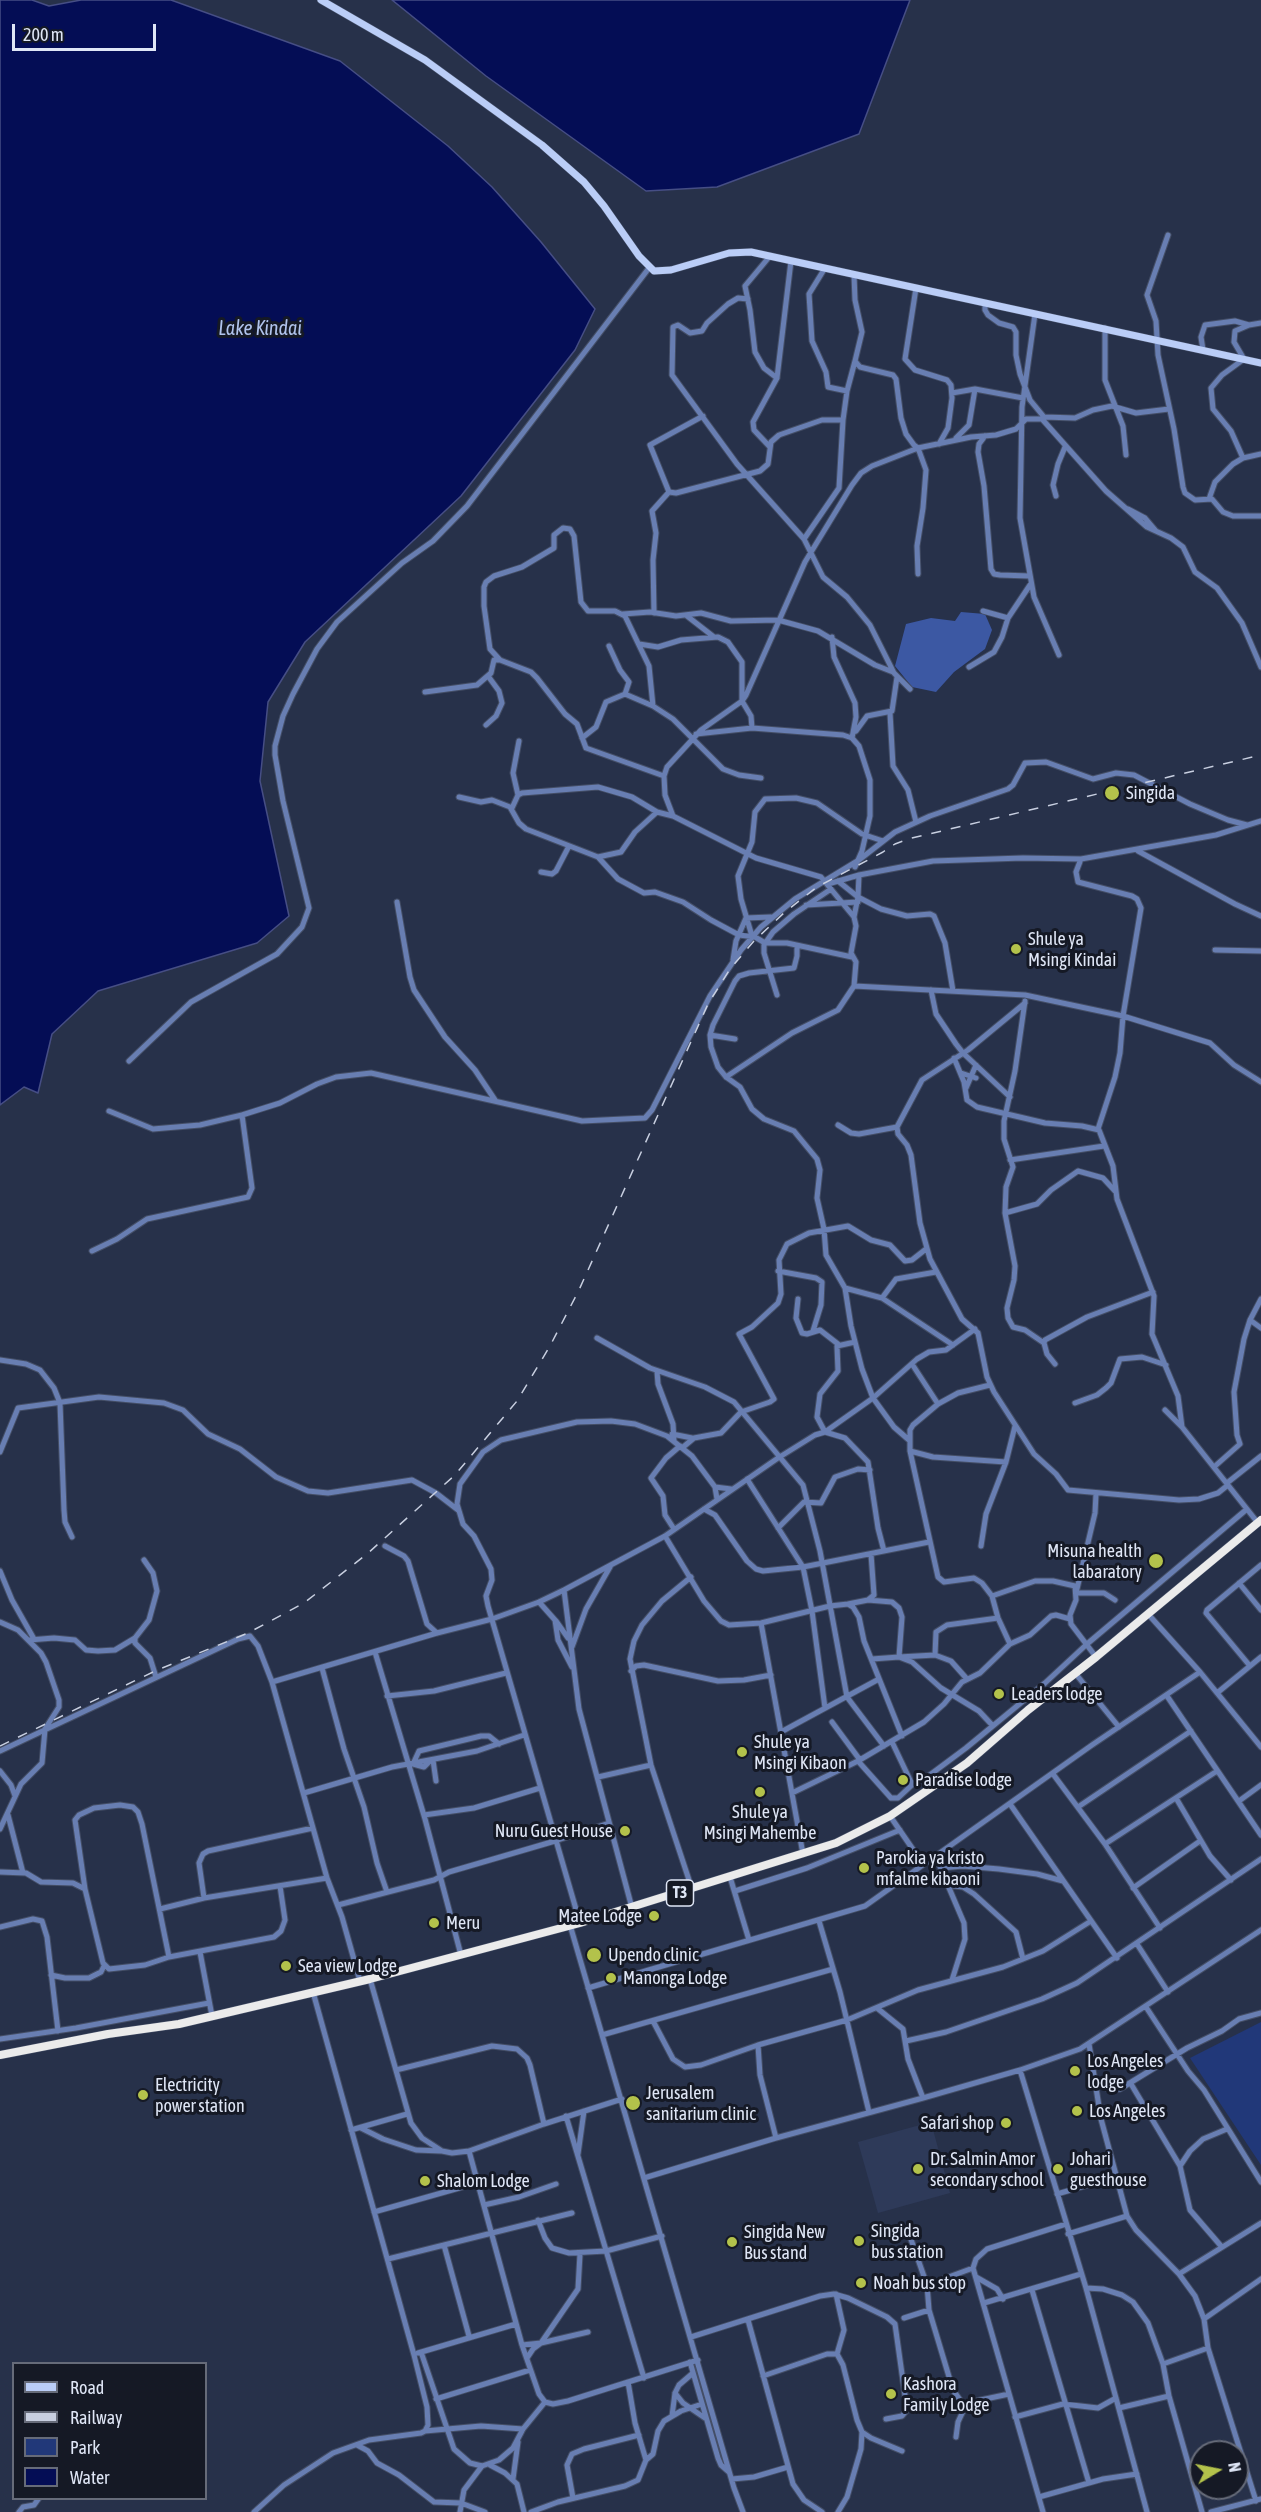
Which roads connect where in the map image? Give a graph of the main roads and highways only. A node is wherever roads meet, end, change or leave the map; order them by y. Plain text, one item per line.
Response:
1 (321, 0) edge
2 (1261, 363) edge
3 (1259, 1522) edge
4 (0, 2055) edge

1 - 2 main road
3 - 4 highway, T3

